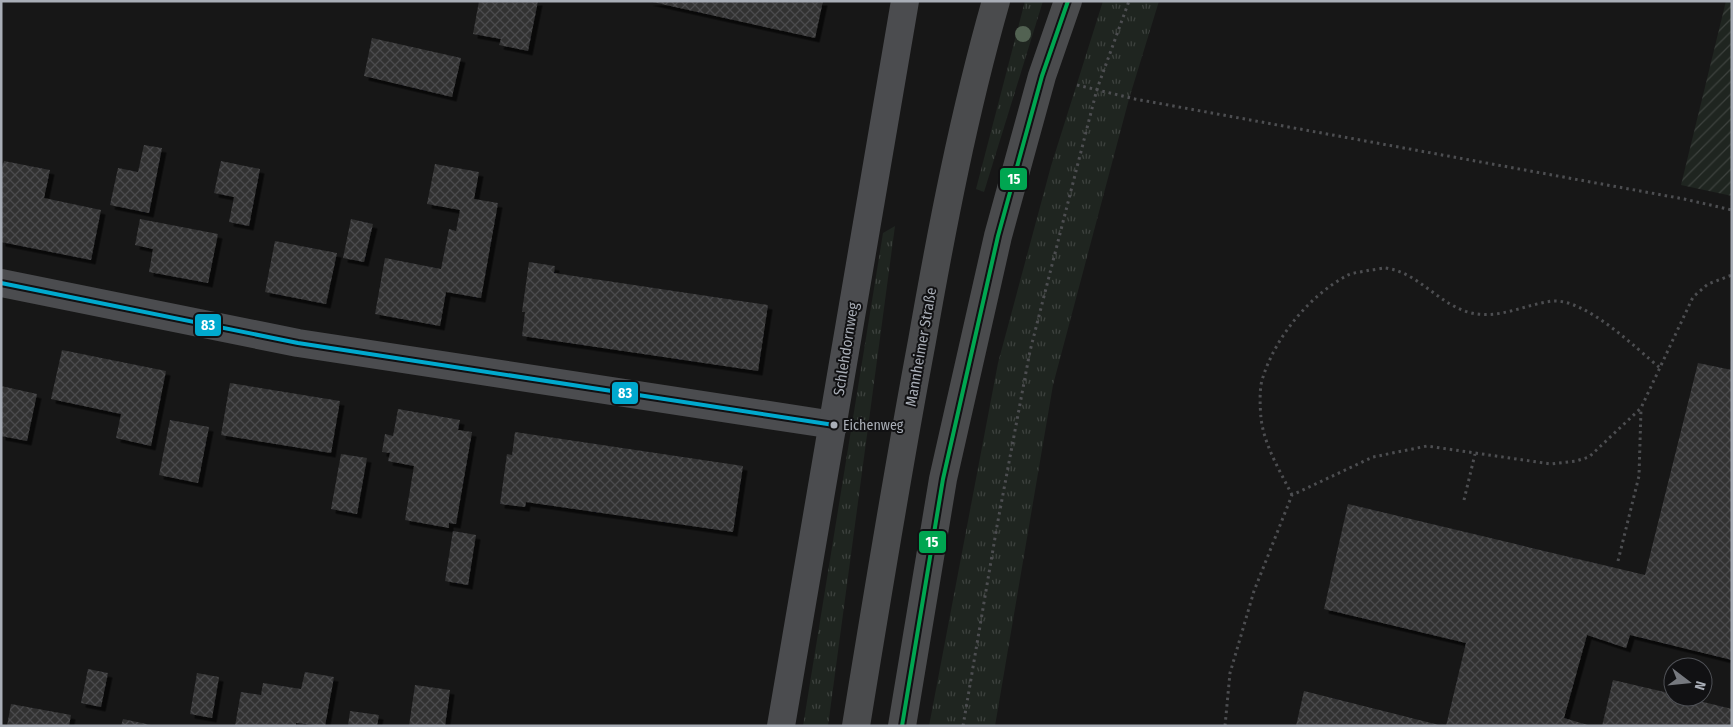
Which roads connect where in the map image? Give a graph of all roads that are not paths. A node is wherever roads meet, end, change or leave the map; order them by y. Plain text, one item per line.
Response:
1 (905, 1) edge
2 (996, 1) edge
3 (1068, 1) edge
4 (1, 283) edge
5 (834, 425) junction
6 (781, 726) edge
7 (856, 726) edge
8 (902, 726) edge

1 - 5 street, Schlehdornweg
2 - 7 main road, Mannheimer Straße
3 - 8 main road
4 - 5 street
5 - 6 street, Schlehdornweg

